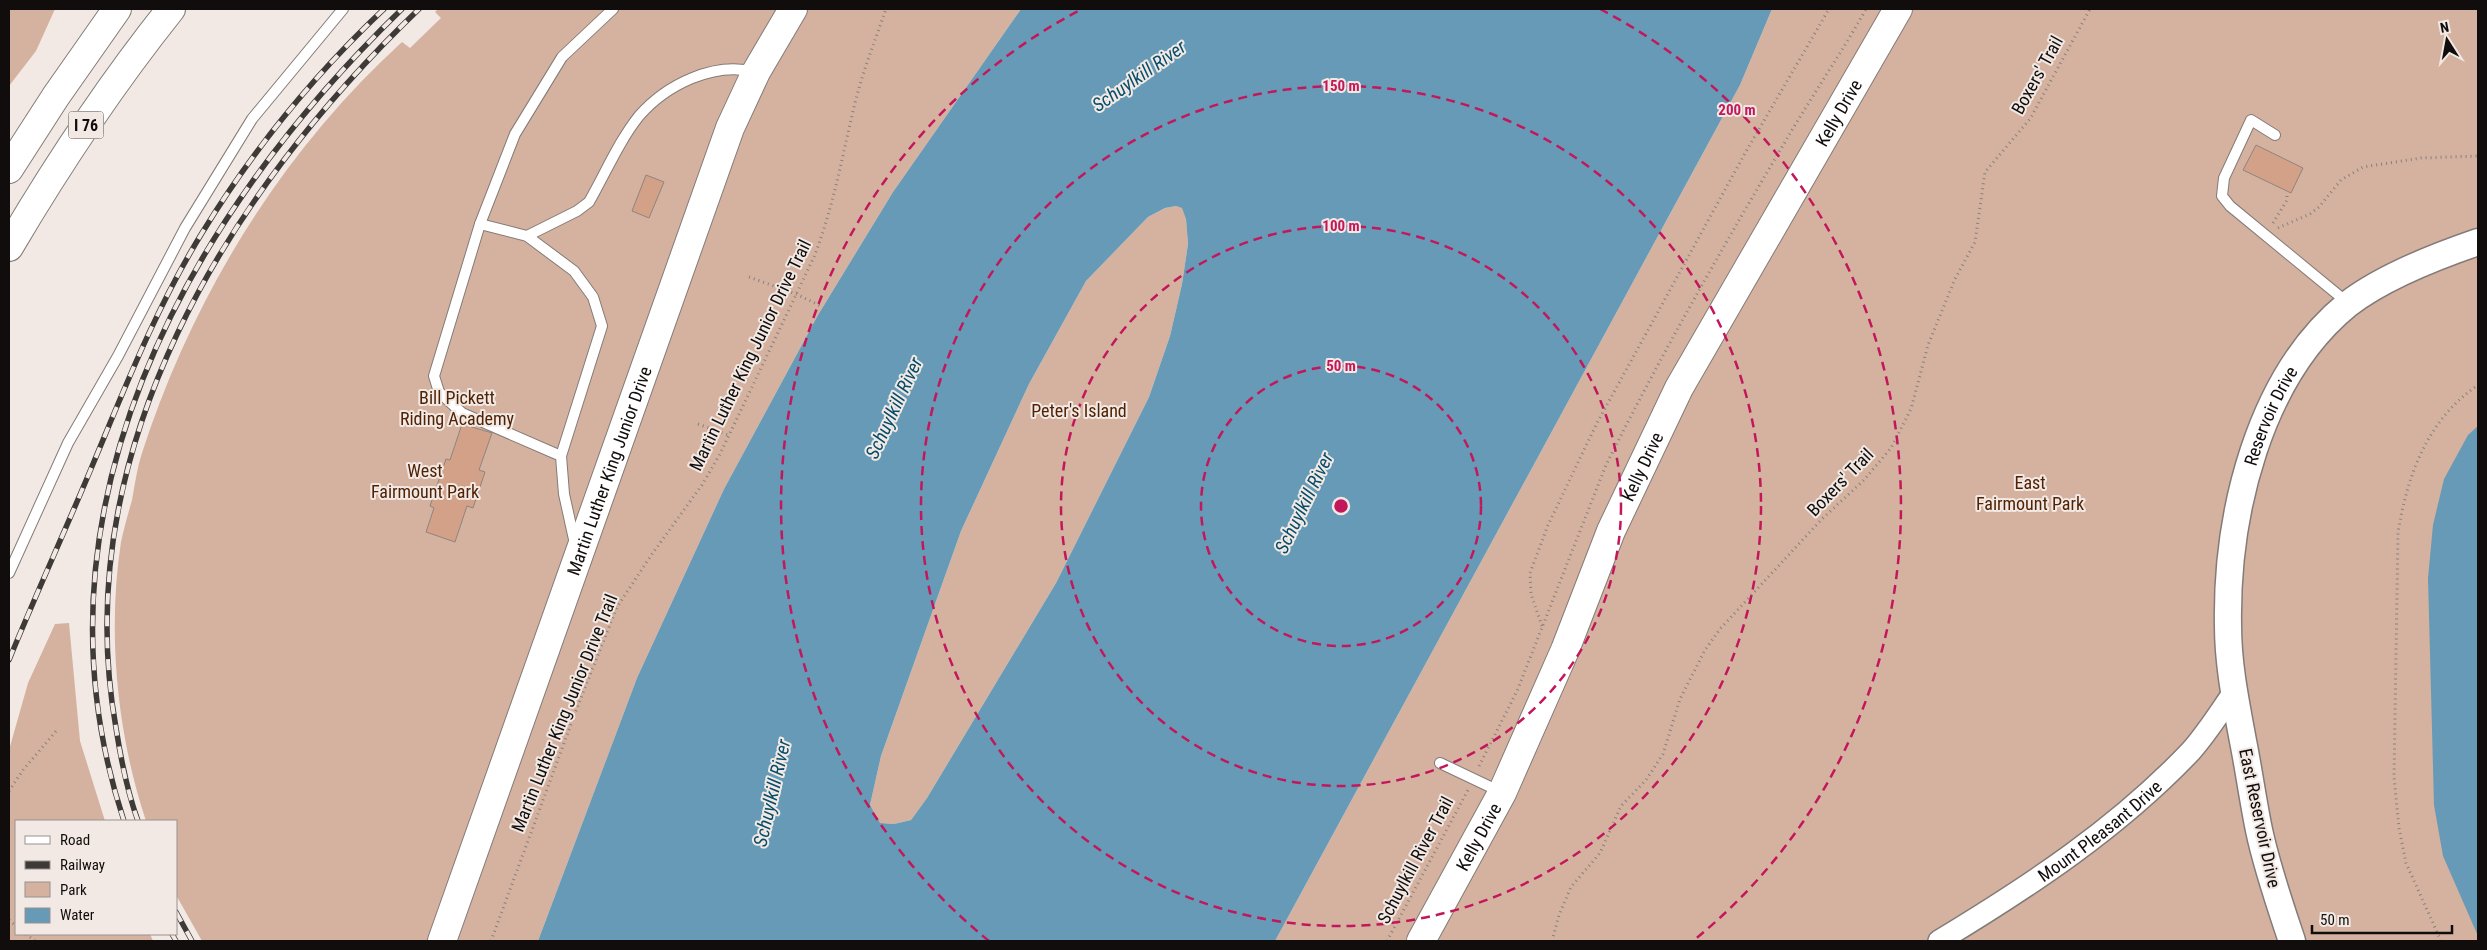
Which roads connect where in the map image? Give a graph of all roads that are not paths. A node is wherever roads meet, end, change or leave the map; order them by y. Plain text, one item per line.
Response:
1 (117, 9) edge
2 (171, 9) edge
3 (342, 9) edge
4 (613, 9) edge
5 (793, 9) edge
6 (1898, 9) edge
7 (756, 72) junction
8 (2275, 135) dead end
9 (9, 169) edge
10 (480, 224) junction
11 (527, 236) junction
12 (2478, 242) edge
13 (9, 247) edge
14 (2349, 304) junction
15 (561, 456) junction
16 (578, 555) junction
17 (9, 573) edge
18 (2234, 692) junction
19 (1440, 763) dead end
20 (1502, 793) junction
21 (442, 941) edge
22 (1421, 941) edge
23 (1939, 941) edge
24 (2292, 941) edge

1 - 9 main road, I 76
2 - 13 main road, I 76
3 - 17 lane
4 - 10 lane
5 - 7 main road, Martin Luther King Junior Drive
6 - 20 main road, Kelly Drive
7 - 11 lane
7 - 16 main road, Martin Luther King Junior Drive
8 - 14 lane
10 - 11 lane
10 - 15 lane
11 - 15 lane
12 - 14 street, Reservoir Drive
14 - 18 street, Reservoir Drive
15 - 16 lane
16 - 21 main road, Martin Luther King Junior Drive
18 - 23 street, Mount Pleasant Drive
18 - 24 street, East Reservoir Drive
19 - 20 lane
20 - 22 main road, Kelly Drive

